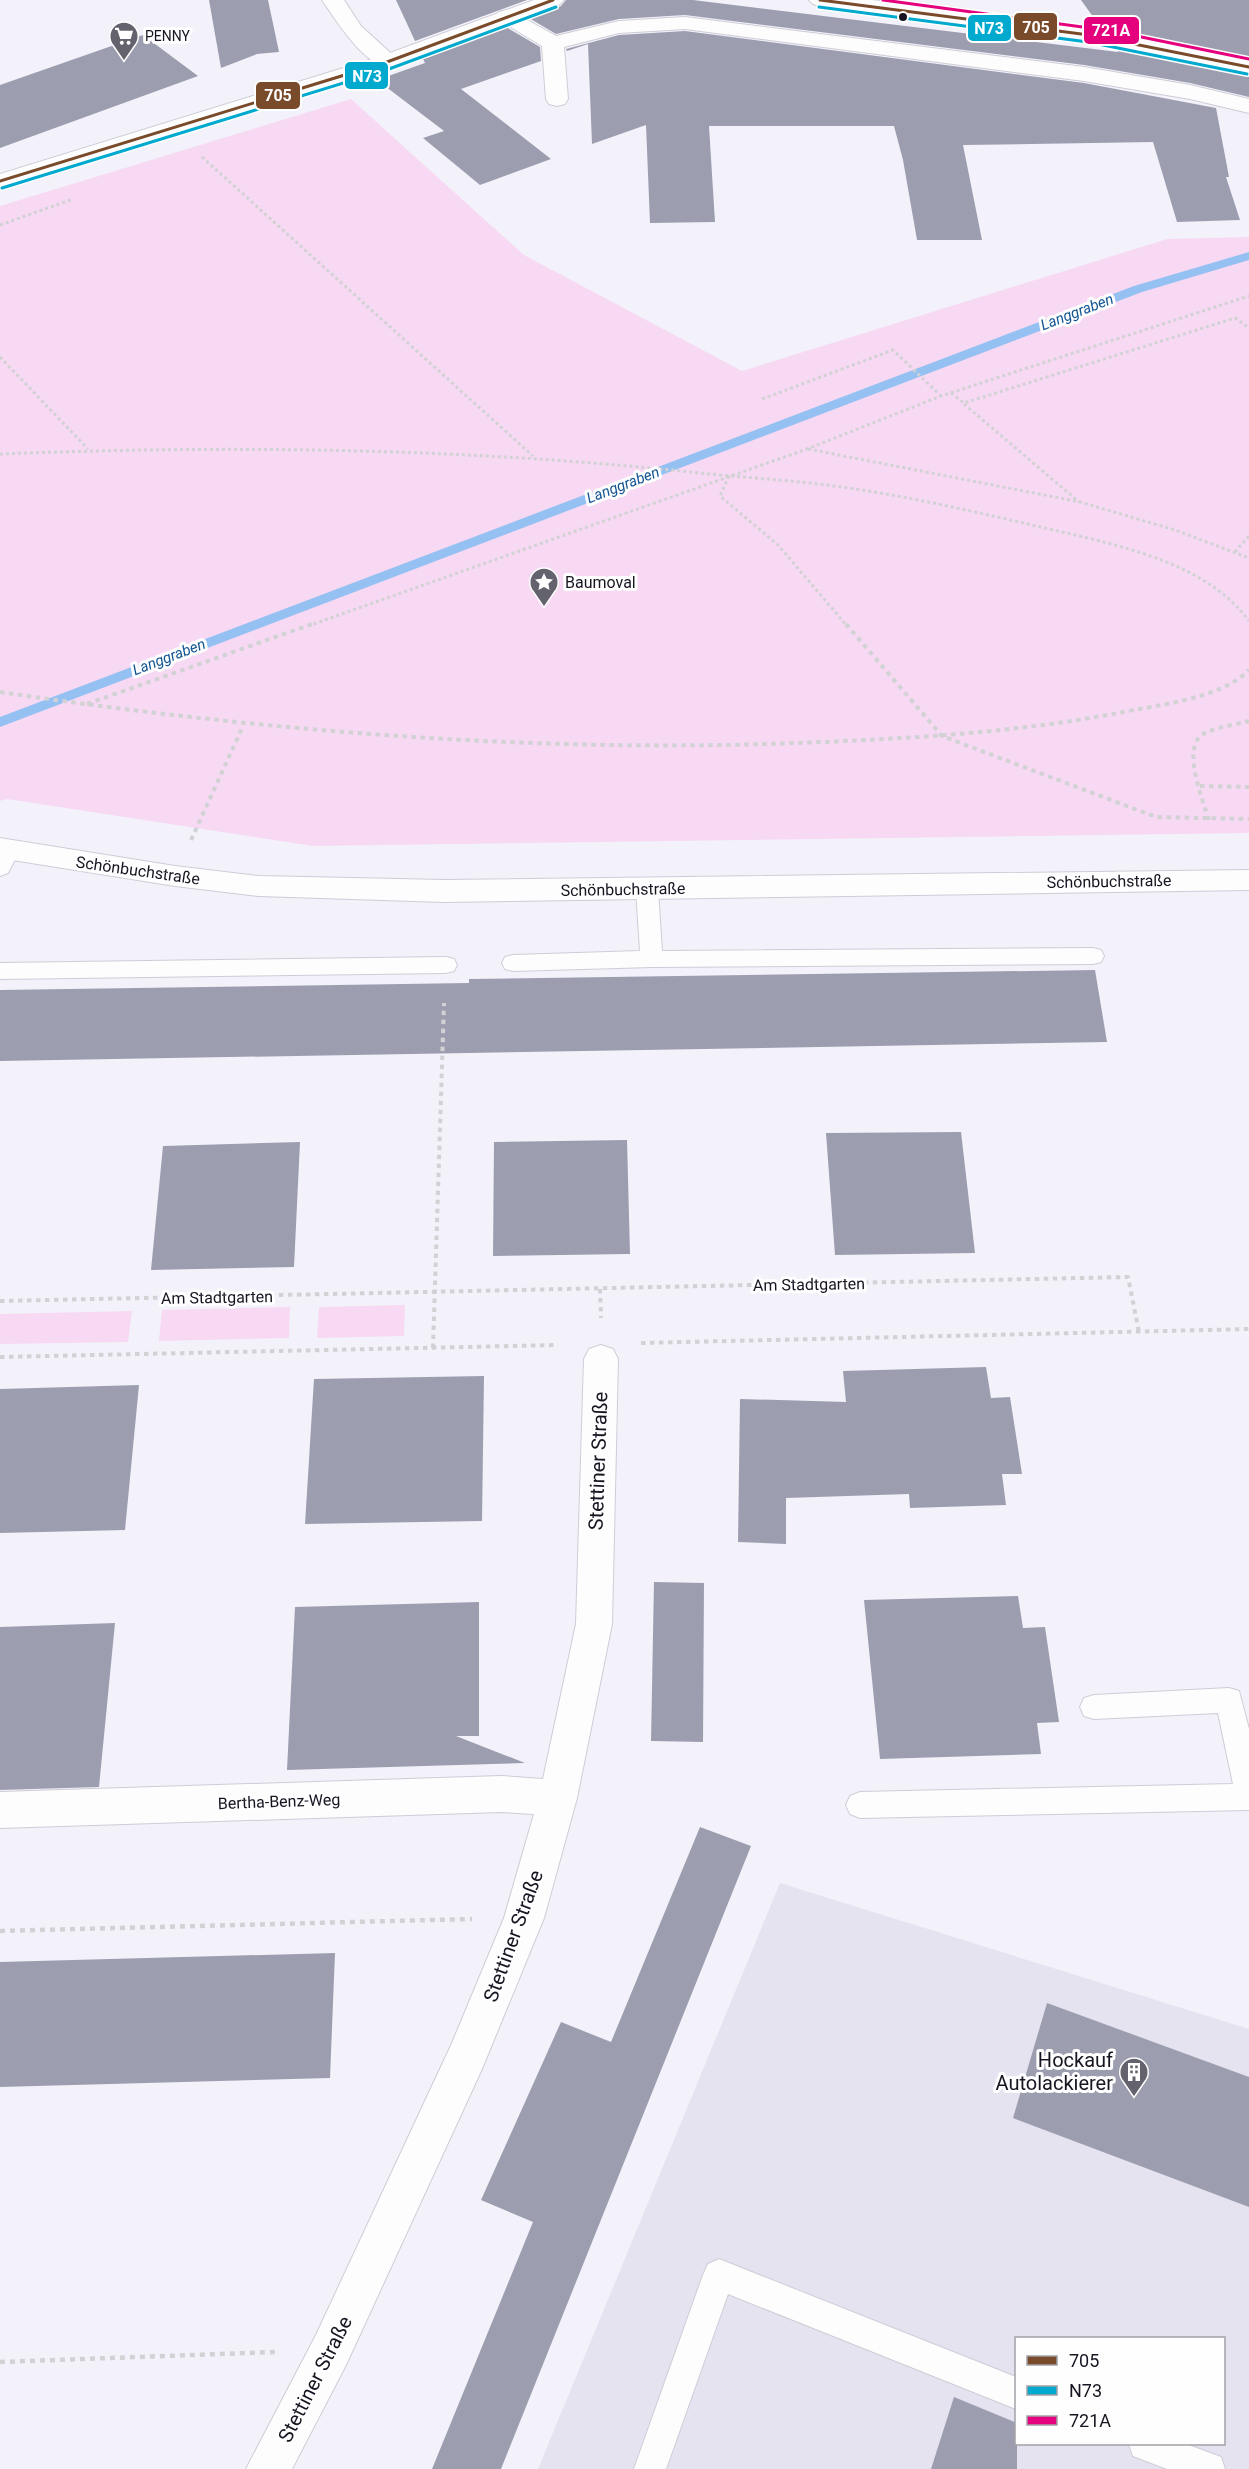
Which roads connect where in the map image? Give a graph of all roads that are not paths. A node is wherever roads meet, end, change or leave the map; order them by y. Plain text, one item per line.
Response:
1 (333, 0) edge
2 (553, 0) edge
3 (820, 0) edge
4 (506, 16) junction
5 (553, 43) junction
6 (387, 62) junction
7 (1249, 68) edge
8 (557, 99) dead end
9 (1249, 106) edge
10 (0, 181) edge
11 (3, 855) edge
12 (1249, 880) edge
13 (647, 890) junction
14 (1093, 956) dead end
15 (652, 959) junction
16 (513, 963) dead end
17 (446, 966) road end
18 (0, 971) edge
19 (584, 1352) road end
20 (1094, 1707) dead end
21 (1249, 1795) edge
22 (558, 1798) junction
23 (860, 1805) dead end
24 (0, 1810) edge
25 (1015, 2392) edge
26 (1147, 2445) edge
27 (268, 2469) edge
28 (650, 2469) edge
29 (1209, 2469) edge

1 - 6 street
2 - 4 street
3 - 7 street
4 - 5 street
4 - 6 street
5 - 8 street
5 - 9 street
6 - 10 street
11 - 13 street, Schönbuchstraße
12 - 13 street, Schönbuchstraße
13 - 15 lane
14 - 15 lane
15 - 16 lane
17 - 18 lane
19 - 22 street, Stettiner Straße
20 - 21 lane
21 - 23 lane
22 - 24 street, Bertha-Benz-Weg
22 - 27 street, Stettiner Straße
25 - 28 lane
26 - 29 lane

